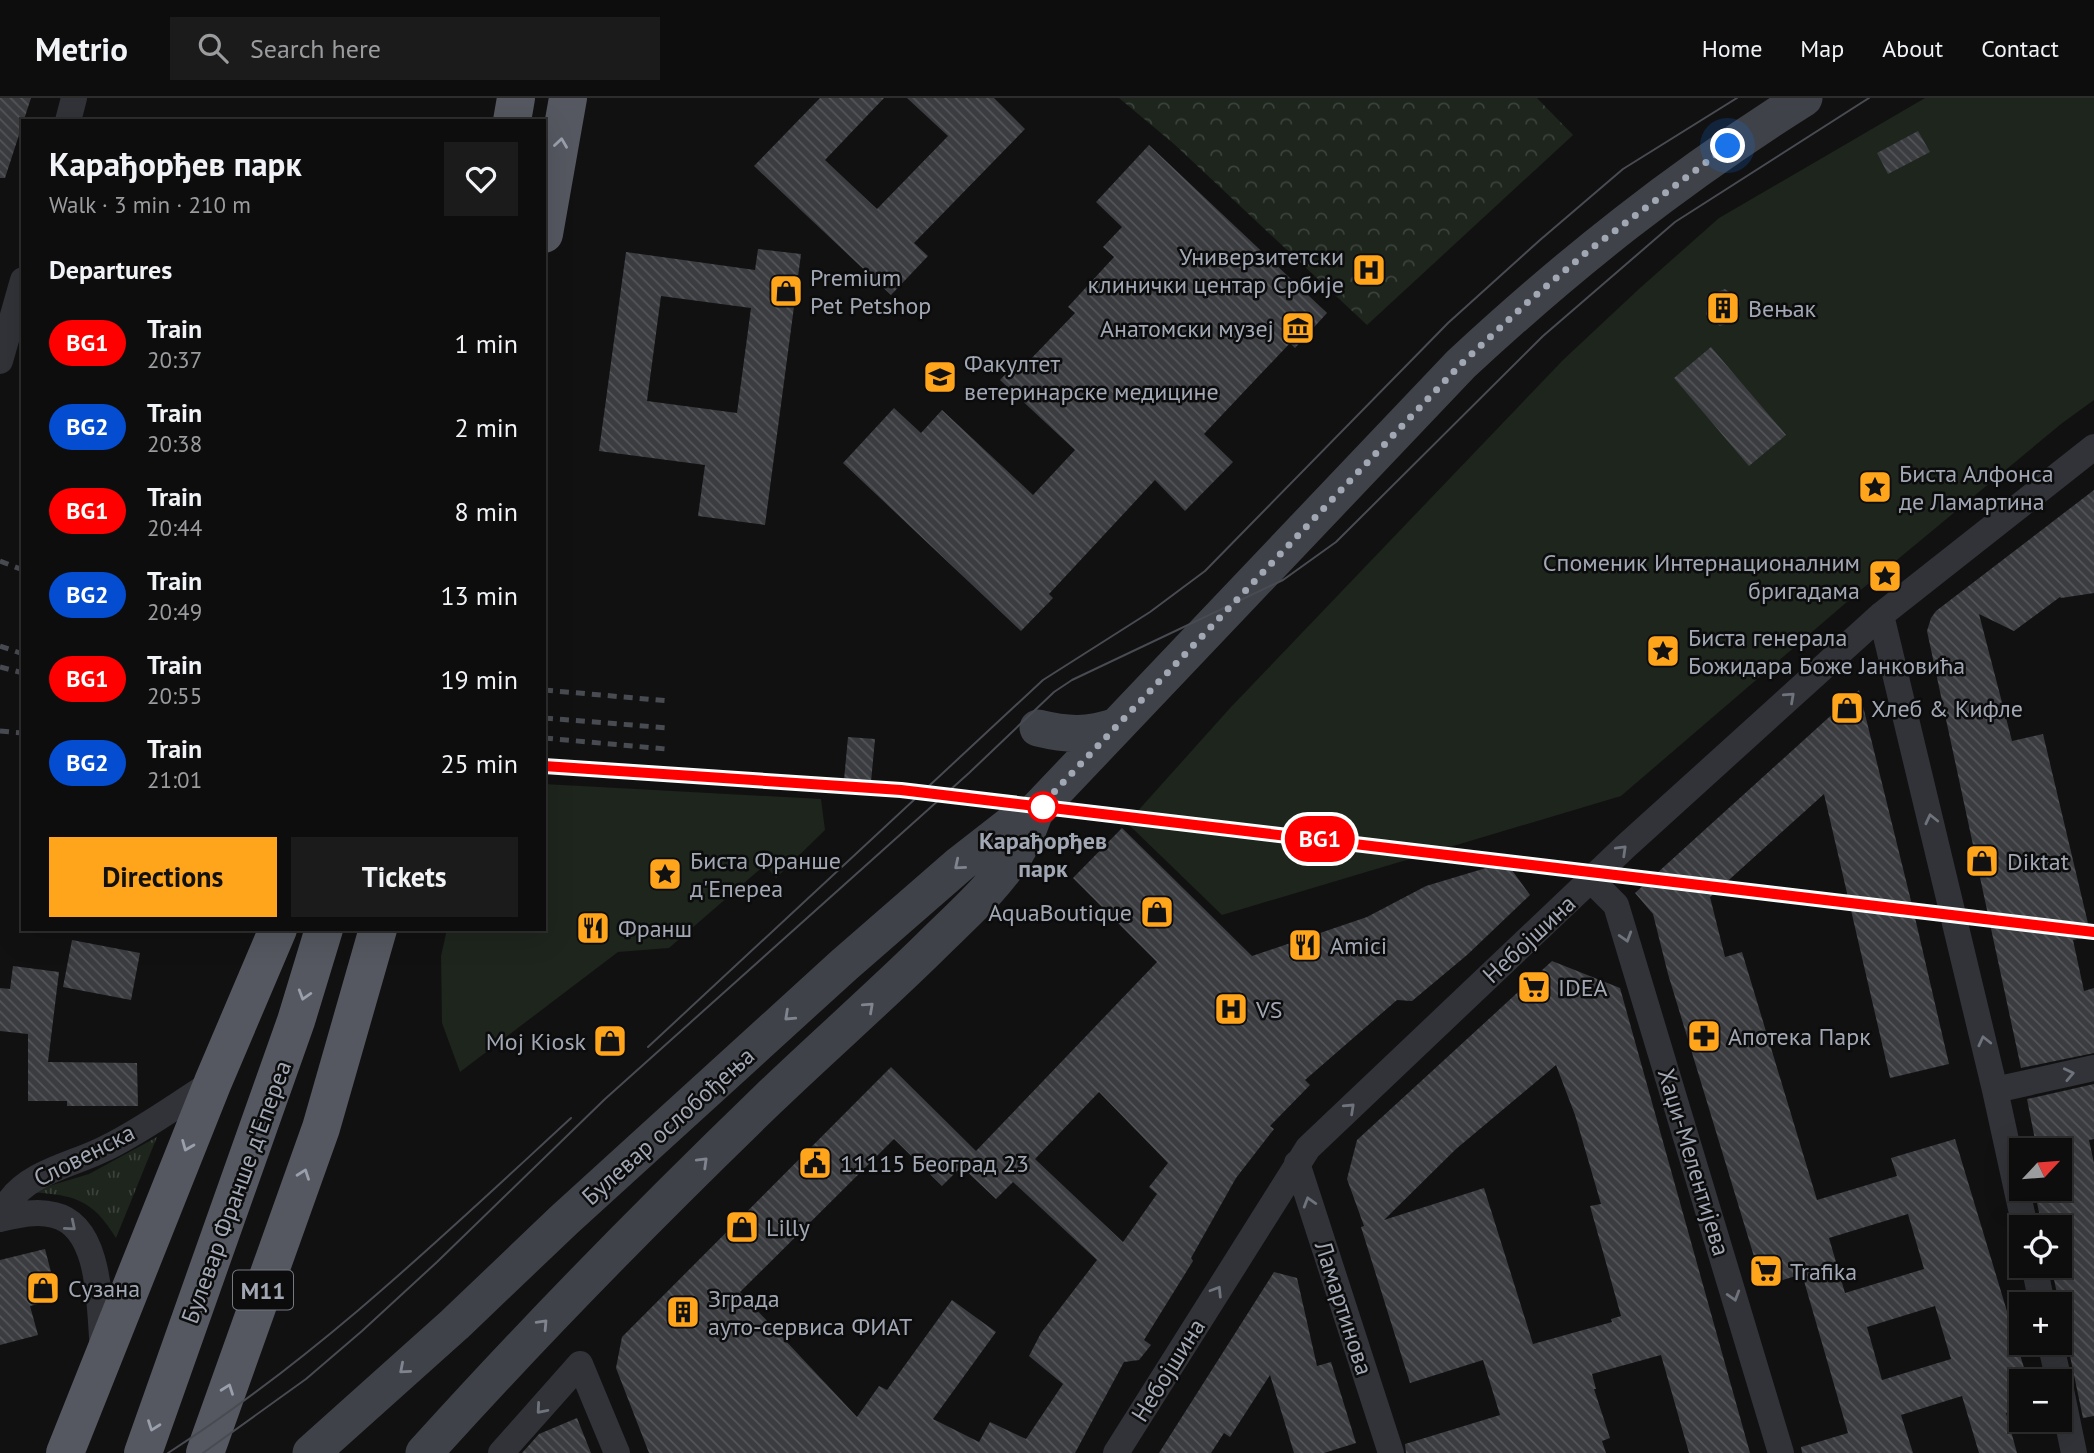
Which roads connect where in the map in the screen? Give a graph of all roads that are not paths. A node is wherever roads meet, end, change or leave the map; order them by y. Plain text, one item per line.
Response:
1 (74, 98) edge
2 (516, 98) edge
3 (568, 98) edge
4 (1804, 98) edge
5 (69, 119) edge
6 (512, 119) edge
7 (546, 223) edge
8 (21, 287) edge
9 (0, 361) edge
10 (2094, 447) edge
11 (1881, 615) junction
12 (1117, 726) junction
13 (1043, 802) junction
14 (1591, 880) junction
15 (277, 931) edge
16 (323, 931) edge
17 (377, 931) edge
18 (2094, 1068) edge
19 (213, 1082) junction
20 (1995, 1090) junction
21 (1297, 1163) junction
22 (2022, 1215) edge
23 (4, 1218) edge
24 (104, 1353) junction
25 (2070, 1432) edge
26 (322, 1446) edge
27 (65, 1453) edge
28 (143, 1453) edge
29 (205, 1453) edge
30 (424, 1453) edge
31 (501, 1453) edge
32 (617, 1453) edge
33 (1116, 1453) edge
34 (1391, 1453) edge
35 (1781, 1453) edge
36 (2074, 1453) edge

1 - 5 street
2 - 6 highway
7 -> 3 highway
4 - 12 main road, Булевар ослобођења
8 - 9 street
10 - 11 street, Небојшина
14 -> 11 street, Небојшина
20 -> 11 street
12 - 13 main road, Булевар ослобођења
12 - 13 main road
13 -> 26 main road, Булевар ослобођења
30 -> 13 main road, Булевар ослобођења
21 -> 14 street, Небојшина
14 -> 35 street, Хаџи-Мелентијева
15 - 19 highway
16 -> 28 highway, Булевар Франше д'Епереа / M11
29 -> 17 highway, M11
20 -> 18 street
19 - 23 street, Словенска
19 -> 24 highway
20 - 22 street
33 -> 21 street, Небојшина
34 -> 21 street, Ламартинова
23 -> 24 street, Словенска
24 - 27 highway
25 - 36 street
32 -> 31 street

